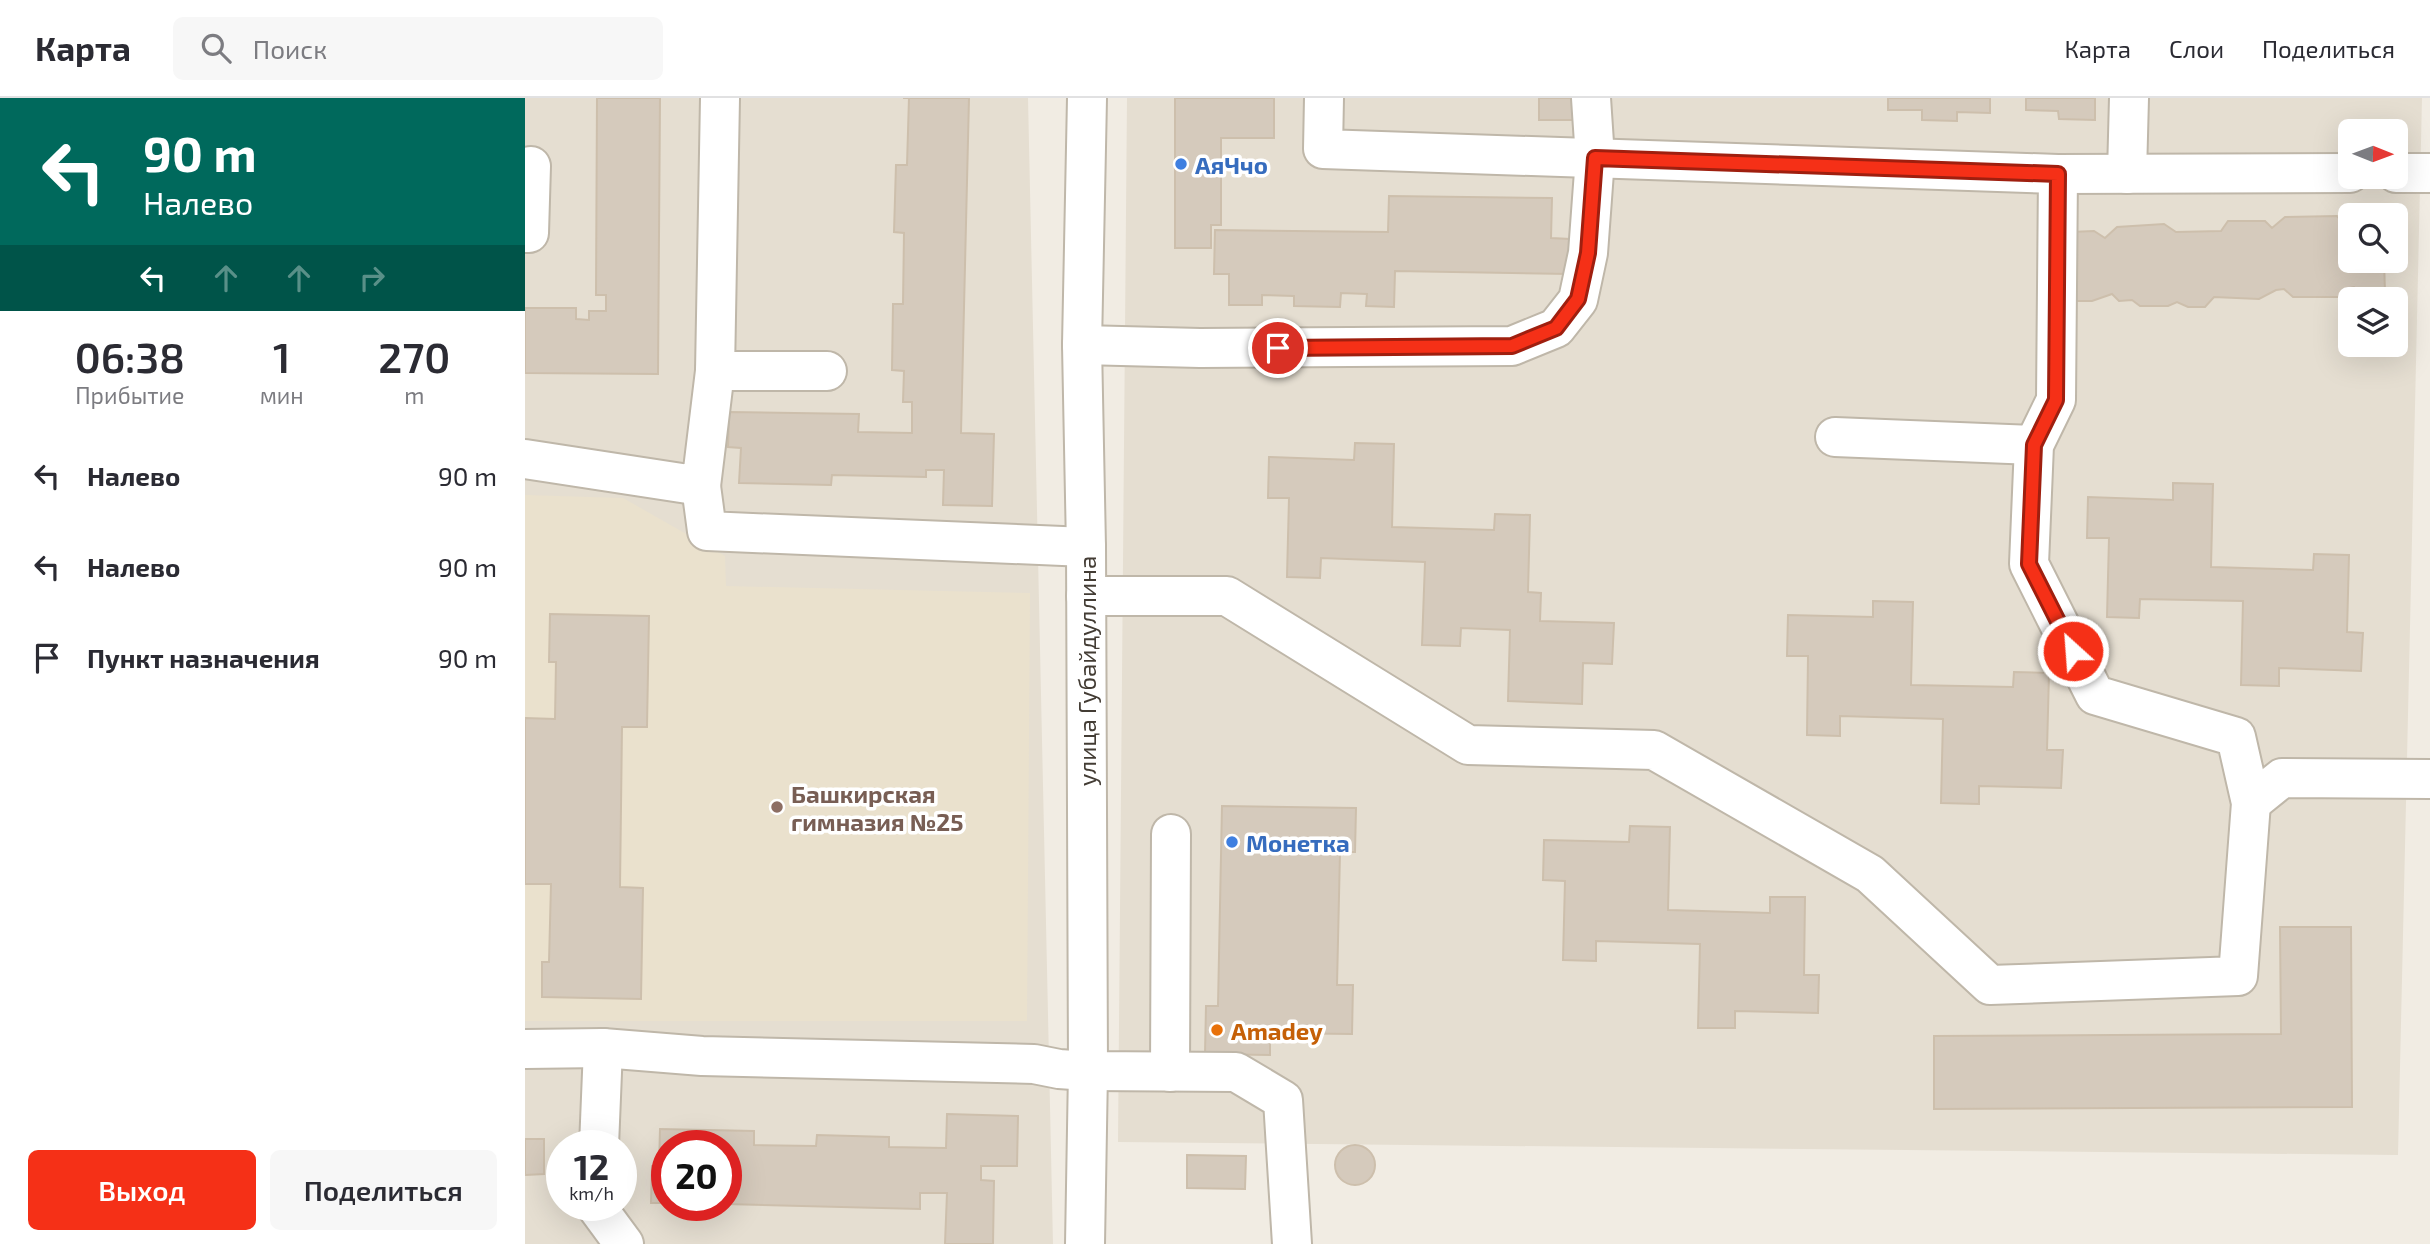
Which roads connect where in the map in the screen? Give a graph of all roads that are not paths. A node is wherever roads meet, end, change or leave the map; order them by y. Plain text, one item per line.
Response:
1 (720, 98) edge
2 (1087, 98) edge
3 (1324, 98) edge
4 (1591, 98) edge
5 (2129, 98) edge
6 (1595, 158) junction
7 (525, 166) edge
8 (2338, 173) edge
9 (2408, 173) edge
10 (2430, 173) edge
11 (2058, 174) junction
12 (2127, 174) junction
13 (525, 233) edge
14 (1082, 345) junction
15 (715, 371) junction
16 (827, 371) dead end
17 (1835, 437) dead end
18 (2034, 445) junction
19 (525, 459) edge
20 (701, 486) junction
21 (1086, 547) junction
22 (1086, 596) junction
23 (2430, 779) edge
24 (2251, 803) junction
25 (1171, 834) dead end
26 (603, 1048) junction
27 (525, 1049) edge
28 (1088, 1071) junction
29 (1170, 1072) junction
30 (600, 1130) edge
31 (607, 1221) edge
32 (624, 1244) edge
33 (1085, 1244) edge
34 (1292, 1244) edge

1 - 15 street
2 - 14 street, улица Губайдуллина
3 - 6 street
4 - 6 street
5 - 12 street
6 - 11 street
6 - 14 street
7 - 13 street
8 - 12 street
9 - 10 street
11 - 12 street
11 - 18 street
14 - 21 street, улица Губайдуллина
15 - 16 street
15 - 20 street
17 - 18 street
18 - 24 street
19 - 20 street
20 - 21 street
21 - 22 street, улица Губайдуллина
22 - 24 street
22 - 28 street, улица Губайдуллина
23 - 24 street
25 - 29 street
26 - 27 street
26 - 28 street
26 - 30 street
28 - 29 street
28 - 33 street, улица Губайдуллина
29 - 34 street
31 - 32 street

